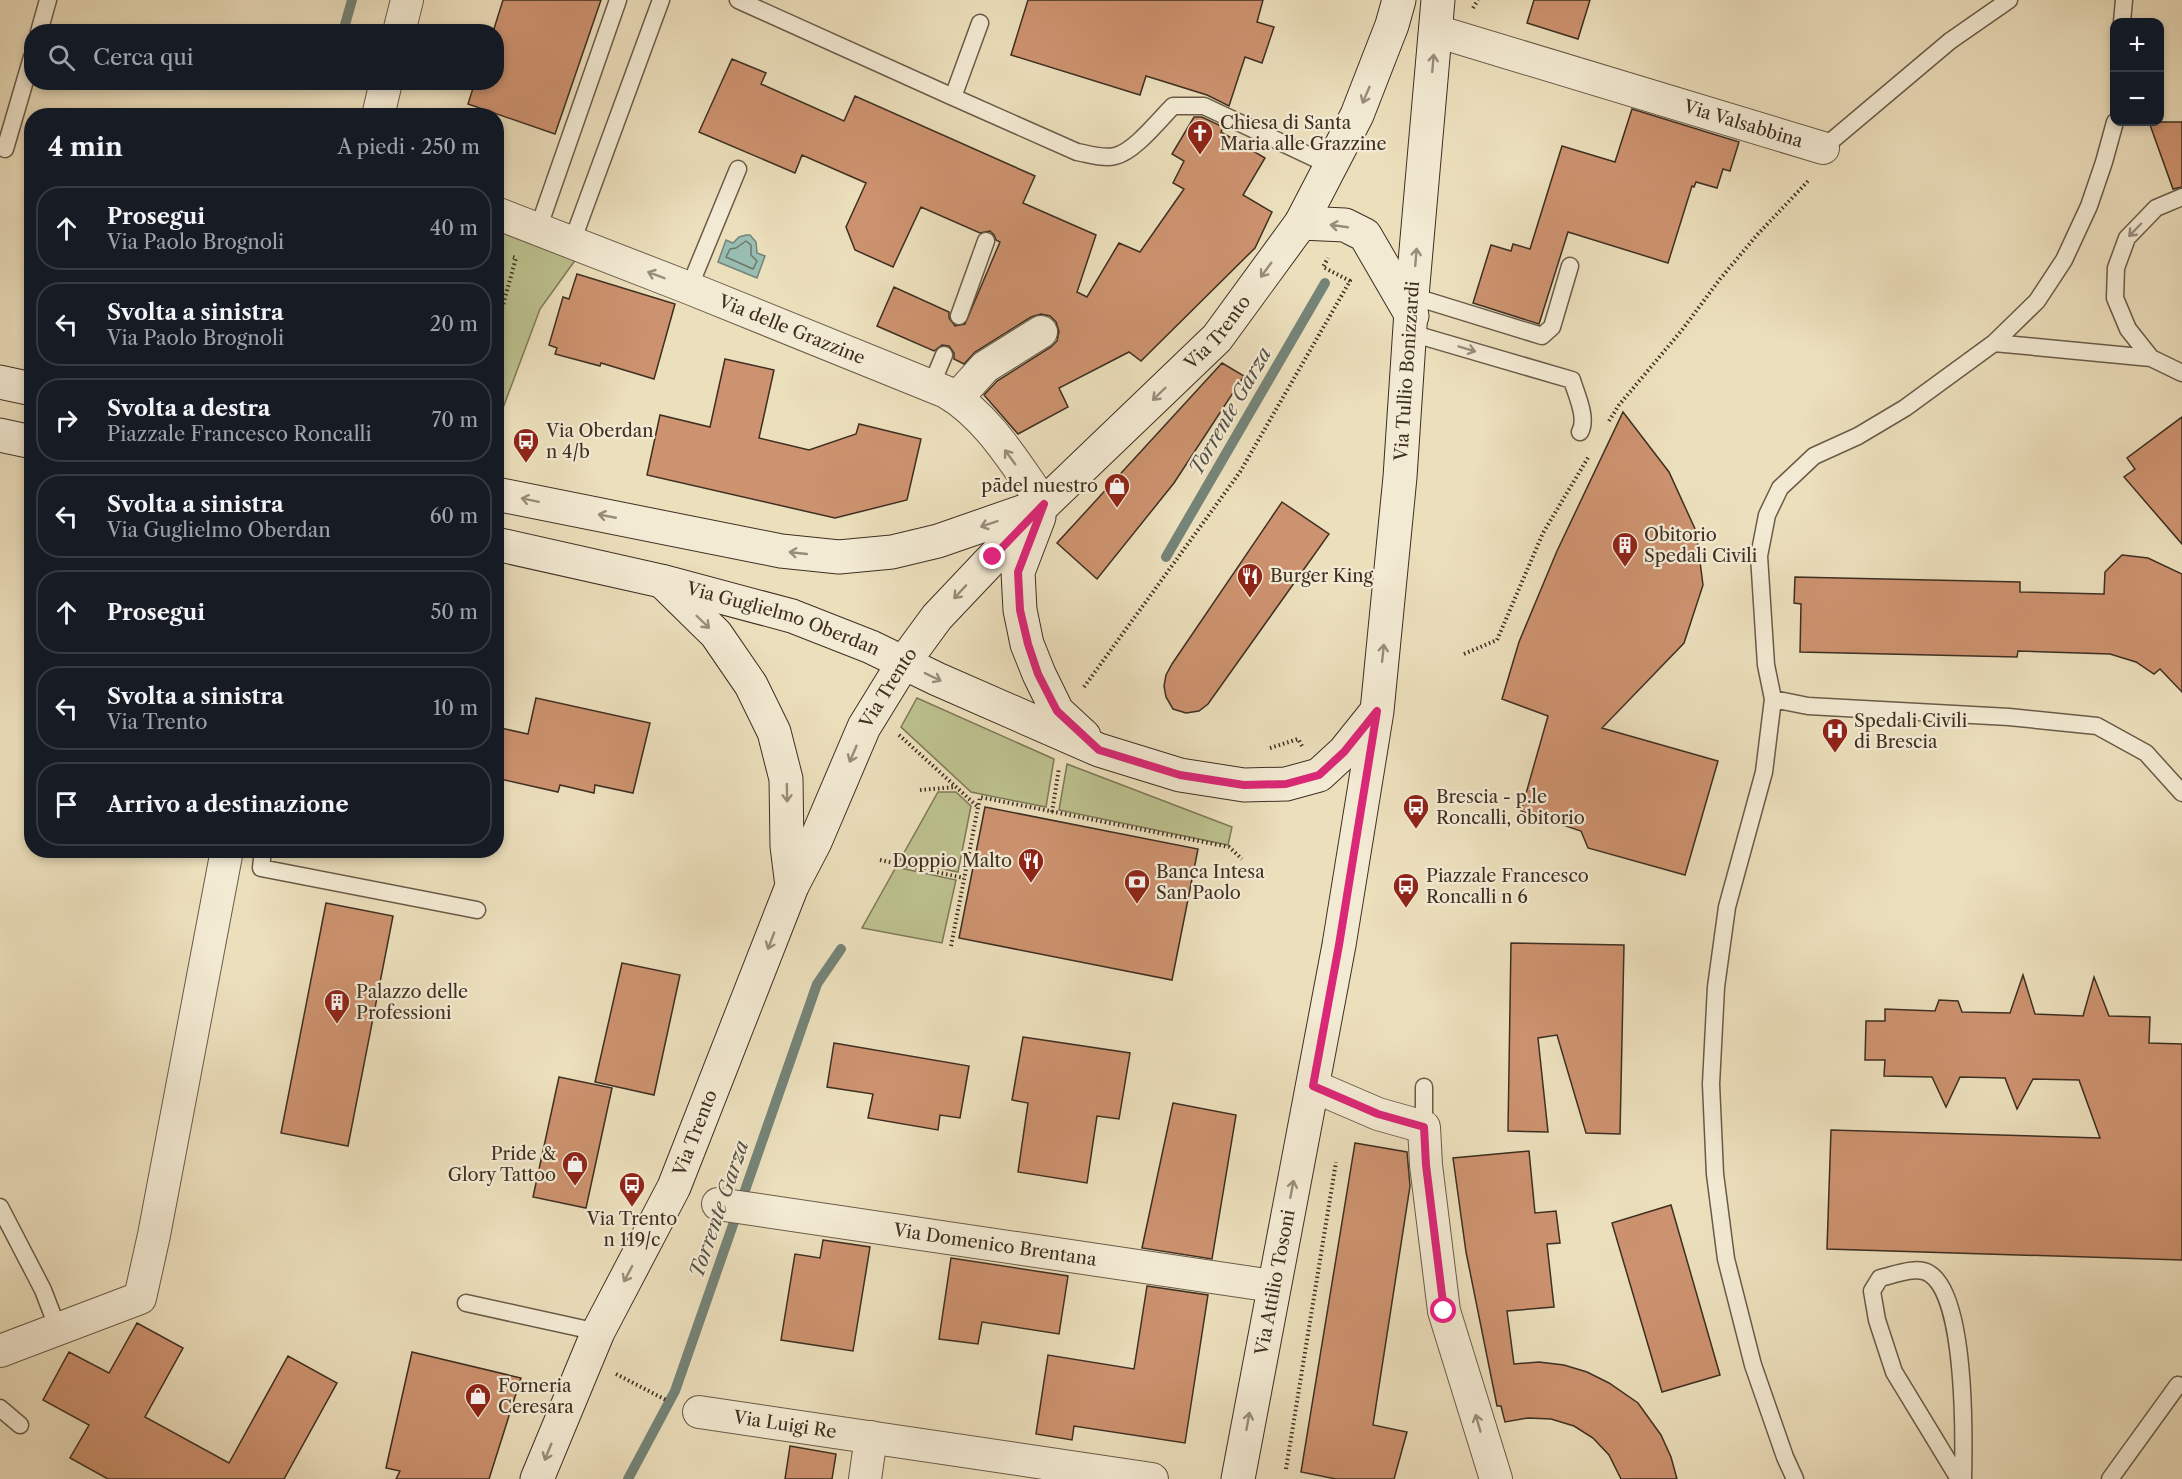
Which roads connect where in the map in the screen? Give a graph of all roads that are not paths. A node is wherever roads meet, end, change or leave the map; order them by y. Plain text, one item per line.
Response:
1 (48, 0) edge
2 (407, 0) edge
3 (618, 0) edge
4 (661, 0) edge
5 (738, 0) edge
6 (1399, 0) edge
7 (2009, 0) edge
8 (2124, 0) edge
9 (1437, 16) edge
10 (2122, 18) edge
11 (980, 23) dead end
12 (41, 24) edge
13 (401, 24) edge
14 (24, 84) edge
15 (384, 90) edge
16 (954, 97) junction
17 (380, 108) edge
18 (2114, 126) edge
19 (5, 149) dead end
20 (1820, 160) joint
21 (1331, 166) junction
22 (738, 169) dead end
23 (2182, 197) edge
24 (504, 216) edge
25 (1301, 223) junction
26 (538, 229) junction
27 (986, 241) dead end
28 (572, 242) junction
29 (1570, 266) dead end
30 (689, 288) junction
31 (1412, 315) junction
32 (959, 316) dead end
33 (1041, 332) dead end
34 (1994, 343) junction
35 (944, 355) dead end
36 (2151, 358) junction
37 (2182, 372) edge
38 (0, 382) edge
39 (24, 387) edge
40 (944, 392) junction
41 (1580, 432) dead end
42 (0, 435) edge
43 (24, 440) edge
44 (504, 496) edge
45 (1044, 504) junction
46 (504, 546) edge
47 (661, 581) junction
48 (904, 663) junction
49 (1773, 699) junction
50 (1377, 711) junction
51 (1099, 750) junction
52 (2182, 793) edge
53 (225, 858) edge
54 (263, 858) edge
55 (792, 886) junction
56 (477, 910) dead end
57 (1313, 1086) junction
58 (1424, 1087) dead end
59 (1424, 1127) junction
60 (718, 1204) dead end
61 (0, 1207) edge
62 (1273, 1286) junction
63 (466, 1303) dead end
64 (58, 1329) junction
65 (598, 1332) junction
66 (0, 1351) edge
67 (2178, 1385) dead end
68 (0, 1408) edge
69 (699, 1412) dead end
70 (20, 1425) dead end
71 (871, 1437) junction
72 (537, 1479) edge
73 (865, 1479) edge
74 (1152, 1479) edge
75 (1238, 1479) edge
76 (1496, 1479) edge
77 (1795, 1479) edge
78 (1961, 1479) edge
79 (2110, 1479) edge

1 - 12 lane
2 - 13 street
3 - 26 lane
4 - 28 lane
5 - 16 lane
6 -> 21 main road, Via Trento
7 - 20 lane, Via Valsabbina
8 - 10 lane
9 - 20 street, Via Valsabbina
31 -> 9 main road, Via Tullio Bonizzardi
11 - 16 lane
14 - 19 lane
15 - 17 street
16 - 21 lane
18 - 34 lane
21 - 25 main road, Via Trento
22 - 30 lane
23 -> 36 lane
24 - 26 street, Via delle Grazzine
31 -> 25 main road
25 -> 45 main road, Via Trento
26 - 28 street, Via delle Grazzine
27 - 32 lane
30 -> 28 street, Via delle Grazzine
29 - 31 lane
30 - 40 street, Via delle Grazzine
31 -> 41 lane
50 -> 31 main road, Via Tullio Bonizzardi
33 - 40 street
34 - 36 lane
34 - 49 lane
35 - 40 lane
36 - 37 lane
38 - 39 main road
45 -> 40 street, Via delle Grazzine
42 - 43 main road
45 -> 44 main road
45 -> 48 main road, Via Trento
45 - 51 main road
46 - 47 main road, Via Guglielmo Oberdan
47 - 48 main road, Via Guglielmo Oberdan
47 -> 55 main road
48 -> 51 main road, Via Guglielmo Oberdan
48 -> 55 main road, Via Trento
49 - 52 lane
49 - 77 lane
50 - 51 main road, Via Guglielmo Oberdan
50 - 57 main road, Via Tullio Bonizzardi
53 - 64 street
54 - 56 lane
55 -> 65 main road, Via Trento
57 - 59 street
62 -> 57 main road, Via Attilio Tosoni
58 - 59 lane
76 -> 59 street
60 - 62 street, Via Domenico Brentana
61 - 64 lane
75 -> 62 main road, Via Attilio Tosoni
63 - 65 lane
64 - 66 street
65 -> 72 main road, Via Trento
67 - 79 lane
68 - 70 lane
69 - 71 street, Via Luigi Re
71 - 73 street
71 - 74 street, Via Luigi Re
78 - 78 lane

